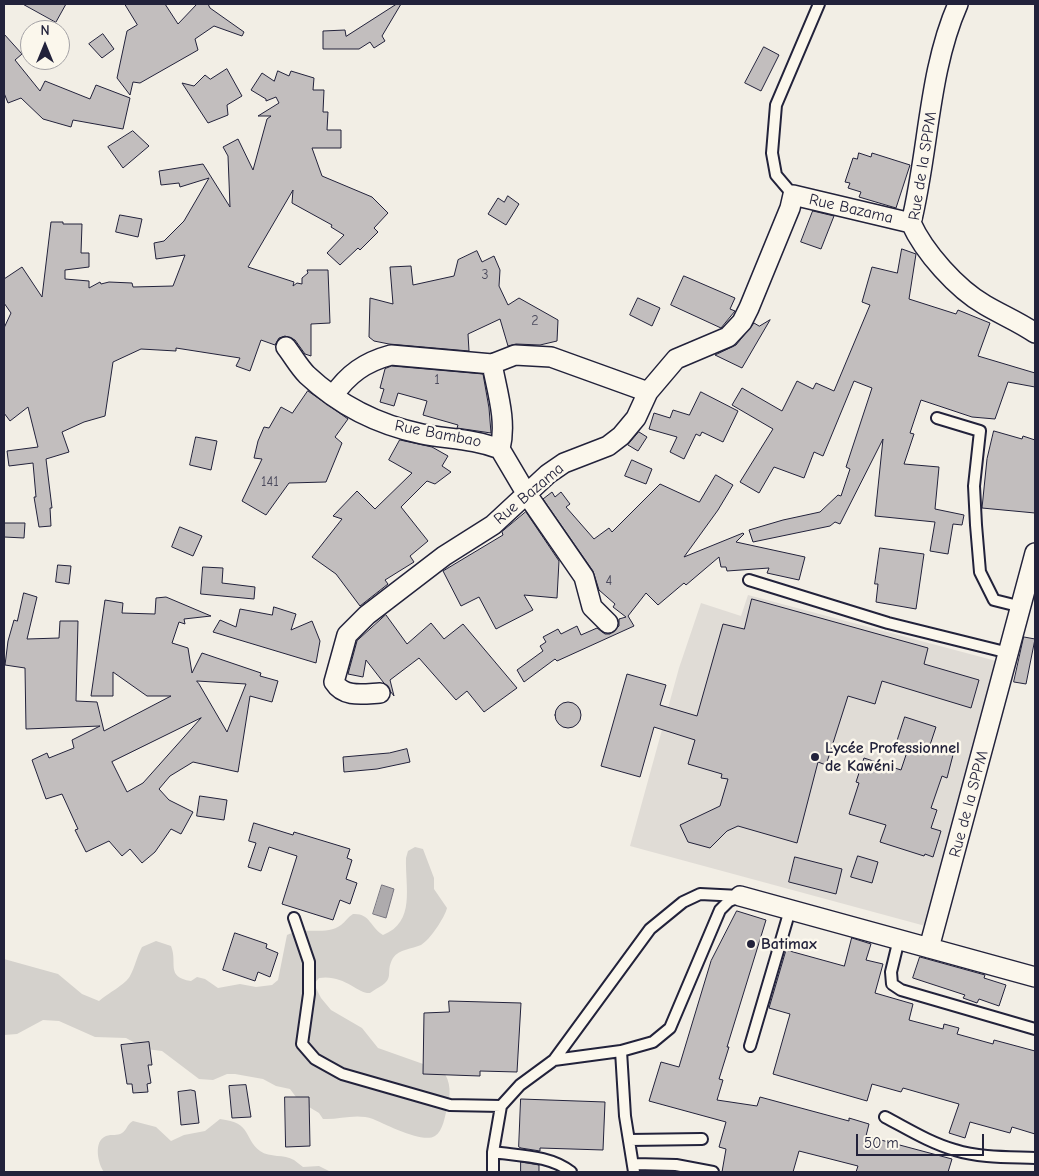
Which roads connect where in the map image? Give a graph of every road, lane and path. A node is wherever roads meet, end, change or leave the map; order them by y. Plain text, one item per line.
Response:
1 (819, 4) edge
2 (958, 4) edge
3 (793, 195) junction
4 (911, 223) junction
5 (1035, 334) edge
6 (286, 347) dead end
7 (492, 364) junction
8 (648, 392) junction
9 (333, 396) junction
10 (937, 418) dead end
11 (500, 448) junction
12 (526, 493) junction
13 (1035, 553) edge
14 (749, 580) dead end
15 (1022, 607) junction
16 (608, 623) dead end
17 (1009, 654) junction
18 (380, 693) dead end
19 (740, 896) junction
20 (790, 910) junction
21 (294, 918) dead end
22 (899, 939) junction
23 (929, 948) junction
24 (1035, 977) edge
25 (1035, 1029) edge
26 (750, 1046) dead end
27 (621, 1051) junction
28 (554, 1060) junction
29 (501, 1106) junction
30 (885, 1116) dead end
31 (702, 1139) dead end
32 (629, 1140) junction
33 (493, 1152) junction
34 (1035, 1158) edge
35 (634, 1168) edge
36 (689, 1170) edge
37 (493, 1172) edge
38 (571, 1172) edge
39 (713, 1172) edge

1 - 3 lane
2 - 4 street, Rue de la SPPM
3 - 4 street, Rue Bazama
3 - 8 street, Rue Bazama
4 - 5 street, Rue de la SPPM
6 - 9 street, Rue Bambao
7 - 8 street
7 - 9 street
7 - 11 street
8 - 12 street, Rue Bazama
9 - 11 street, Rue Bambao
10 - 15 lane
11 - 12 street, Rue Bambao
12 - 16 street, Rue Bambao
12 - 18 street, Rue Bazama
13 - 15 street, Rue de la SPPM
14 - 17 lane
15 - 17 street, Rue de la SPPM
17 - 23 street, Rue de la SPPM
19 - 20 street
19 - 27 lane
19 - 28 lane
20 - 22 street
20 - 26 lane
21 - 29 lane
22 - 23 street
22 - 25 lane
23 - 24 street
27 - 28 lane
27 - 32 lane
28 - 29 lane
29 - 33 lane
30 - 34 lane
31 - 32 lane
32 - 35 lane
33 - 37 lane
33 - 38 lane
35 - 36 lane
36 - 39 lane

